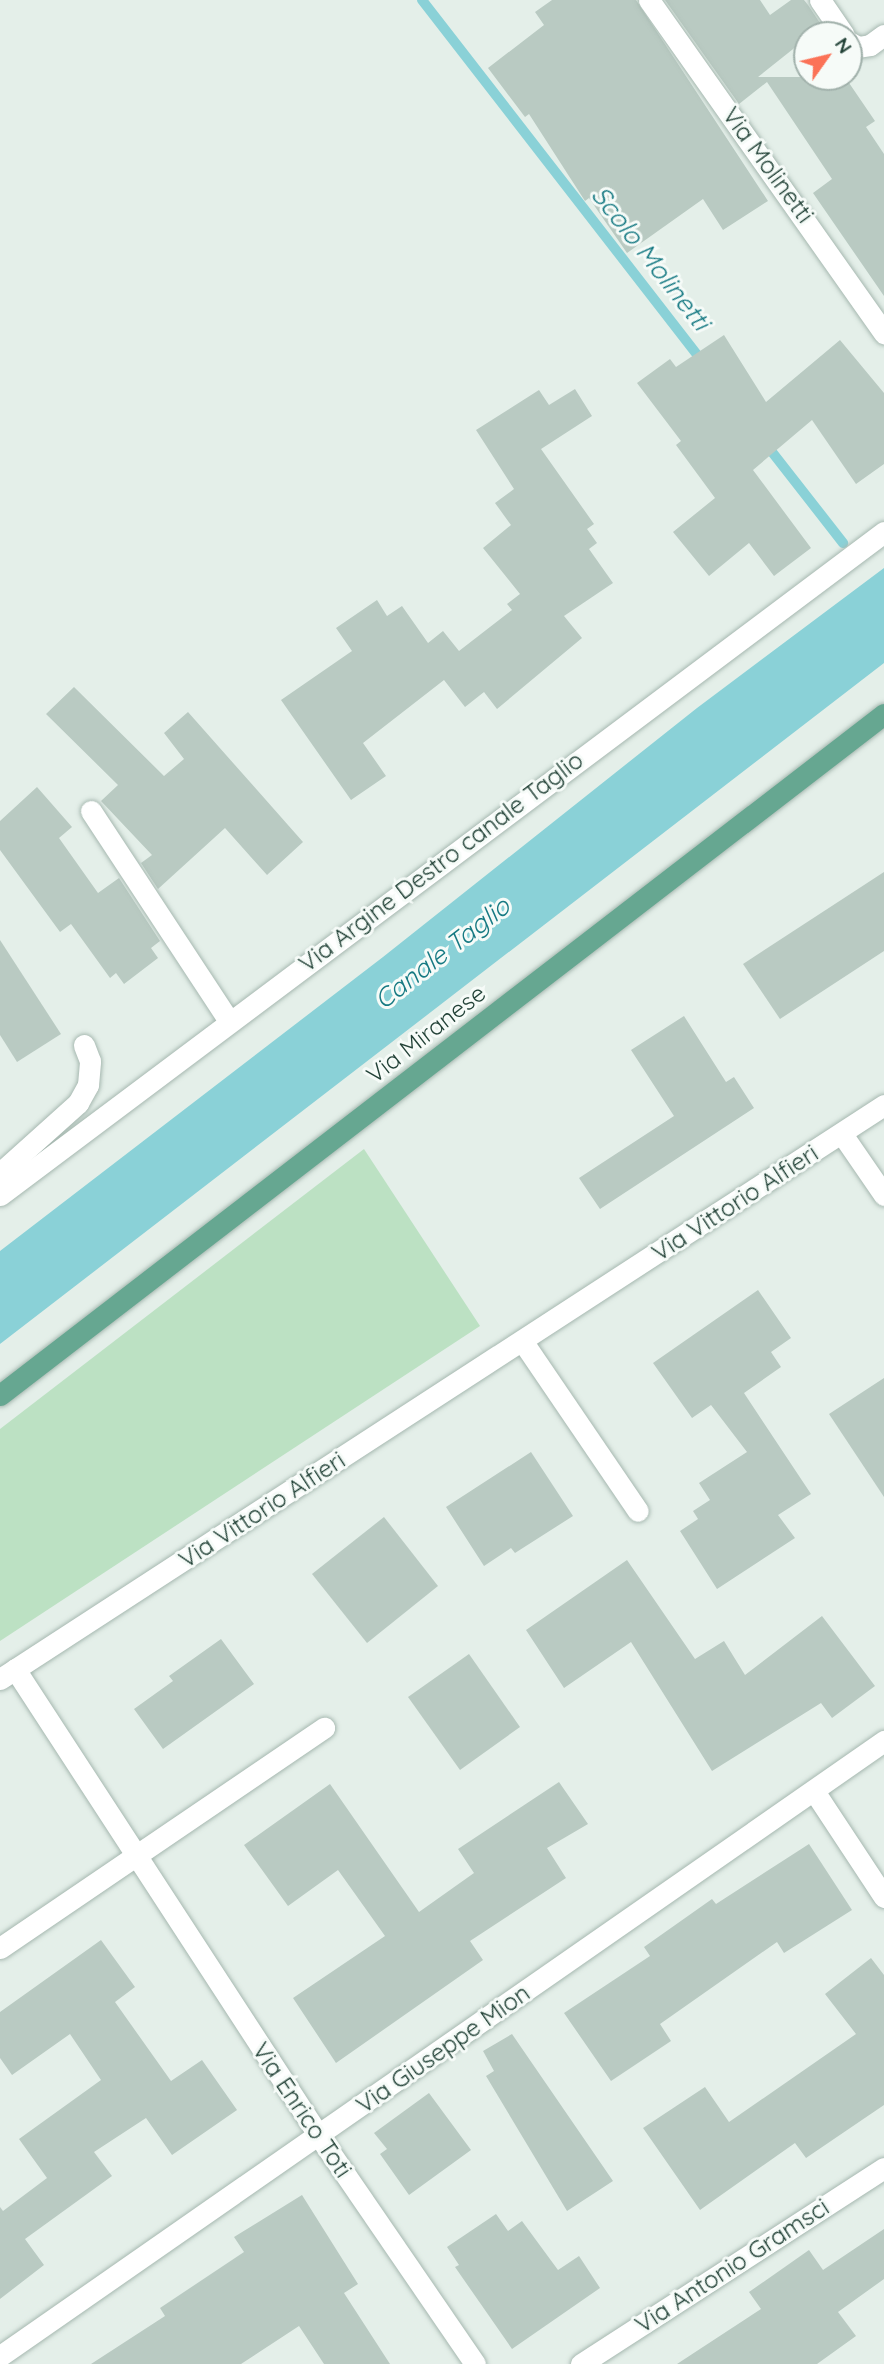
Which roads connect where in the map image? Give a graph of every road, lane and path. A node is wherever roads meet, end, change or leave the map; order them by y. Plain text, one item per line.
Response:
1 (649, 0) edge
2 (820, 0) edge
3 (834, 21) edge
4 (884, 35) edge
5 (863, 47) edge
6 (884, 332) edge
7 (884, 532) edge
8 (884, 715) edge
9 (91, 811) dead end
10 (229, 1021) junction
11 (84, 1045) dead end
12 (884, 1105) edge
13 (842, 1134) junction
14 (0, 1173) edge
15 (0, 1195) edge
16 (884, 1195) edge
17 (523, 1342) junction
18 (0, 1395) edge
19 (638, 1511) dead end
20 (8, 1674) edge
21 (324, 1728) dead end
22 (884, 1741) edge
23 (814, 1791) junction
24 (132, 1854) junction
25 (884, 1897) edge
26 (0, 1948) edge
27 (319, 2136) junction
28 (884, 2168) edge
29 (0, 2356) edge
30 (475, 2364) edge
31 (580, 2364) edge

1 - 6 street, Via Molinetti
2 - 3 street
4 - 5 street
7 - 10 street, Via Argine Destro canale Taglio
8 - 18 main road, Via Miranese
9 - 10 street
10 - 15 street, Via Argine Destro canale Taglio
11 - 14 street
12 - 13 street, Via Vittorio Alfieri
13 - 16 street, Via Vittorio Alfieri
13 - 17 street, Via Vittorio Alfieri
17 - 19 street
17 - 20 street, Via Vittorio Alfieri
20 - 24 street, Via Enrico Toti
21 - 24 street
22 - 23 street, Via Giuseppe Mion
23 - 25 street
23 - 27 street, Via Giuseppe Mion
24 - 26 street
24 - 27 street, Via Enrico Toti
27 - 29 street, Via Giuseppe Mion
27 - 30 street, Via Enrico Toti
28 - 31 street, Via Antonio Gramsci

